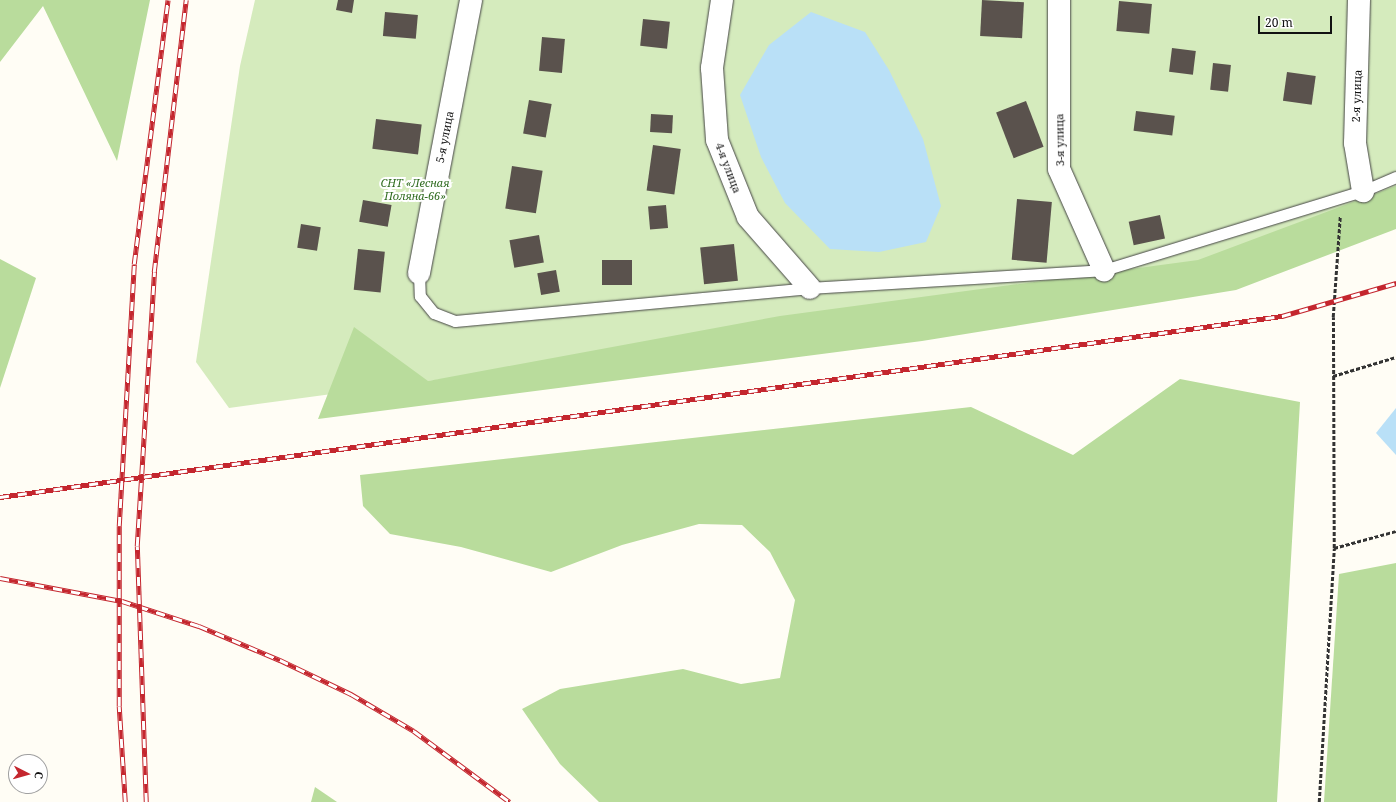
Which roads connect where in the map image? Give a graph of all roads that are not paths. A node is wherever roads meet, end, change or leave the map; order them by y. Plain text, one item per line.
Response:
1 (471, 0) edge
2 (722, 0) edge
3 (1059, 0) edge
4 (1359, 0) edge
5 (1396, 177) edge
6 (1363, 191) junction
7 (1104, 270) junction
8 (419, 273) joint
9 (810, 288) junction

1 - 8 street, 5-я улица
2 - 9 street, 4-я улица
3 - 7 street, 3-я улица
4 - 6 street, 2-я улица
5 - 6 lane
6 - 7 lane
7 - 9 lane
8 - 9 lane

